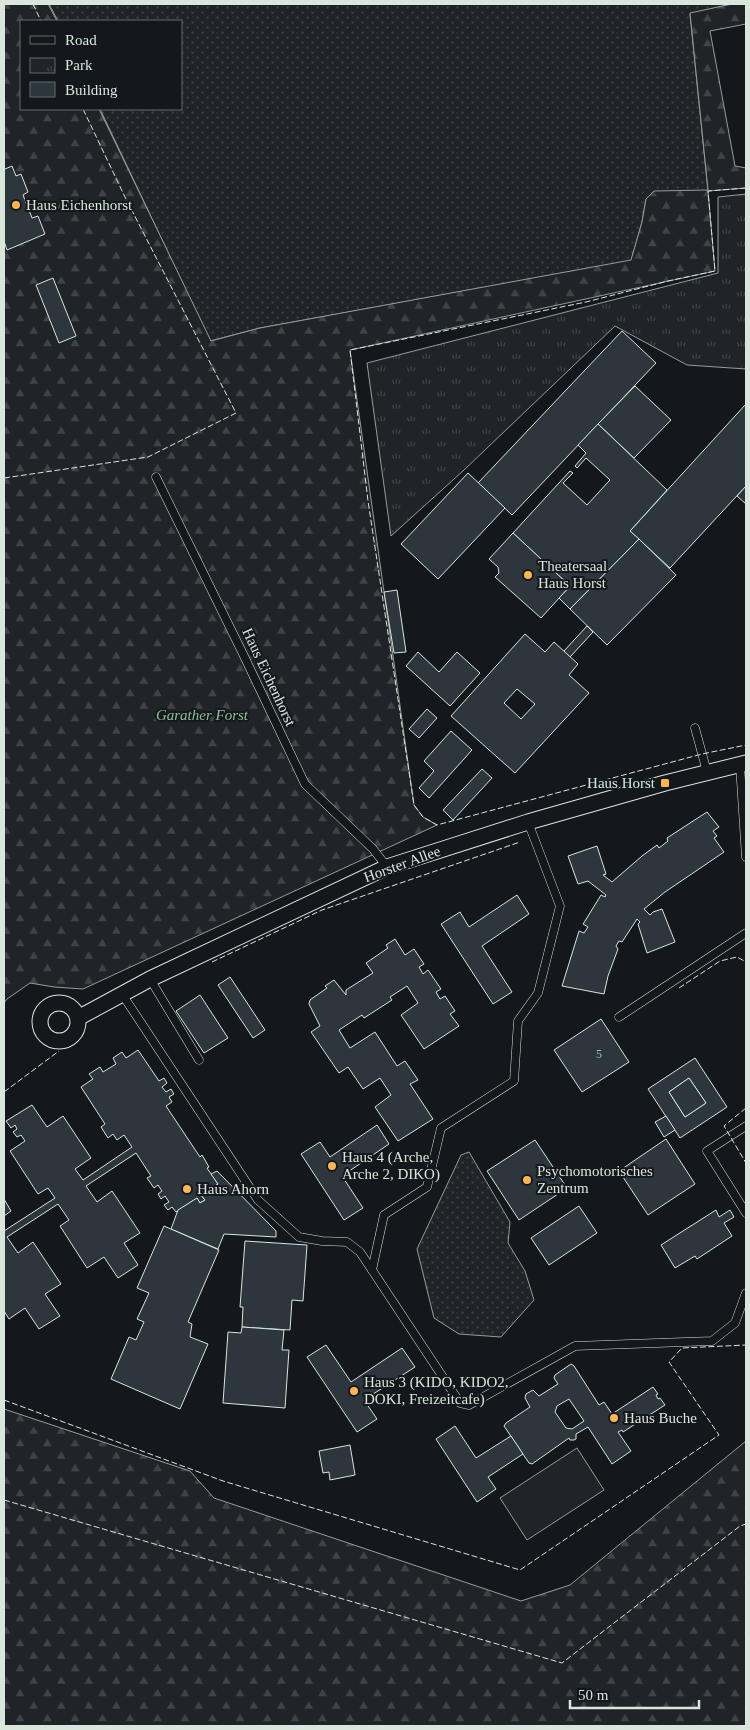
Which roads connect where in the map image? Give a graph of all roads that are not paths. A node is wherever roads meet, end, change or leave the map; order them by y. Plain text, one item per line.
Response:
1 (156, 477) dead end
2 (695, 728) dead end
3 (743, 764) edge
4 (706, 772) junction
5 (528, 822) junction
6 (746, 857) edge
7 (387, 866) junction
8 (746, 933) edge
9 (150, 980) junction
10 (122, 994) junction
11 (619, 1017) dead end
12 (78, 1018) dead end
13 (199, 1060) dead end
14 (746, 1126) edge
15 (746, 1213) edge
16 (372, 1270) junction
17 (746, 1293) edge

1 - 7 lane, Haus Eichenhorst
2 - 4 lane
3 - 4 street, Horster Allee
3 - 6 lane
4 - 5 street, Horster Allee
5 - 7 street, Horster Allee
5 - 16 lane
7 - 9 street, Horster Allee
8 - 11 lane
9 - 10 street, Horster Allee
9 - 13 lane
10 - 12 street, Horster Allee
10 - 16 lane
14 - 15 lane
16 - 17 lane

